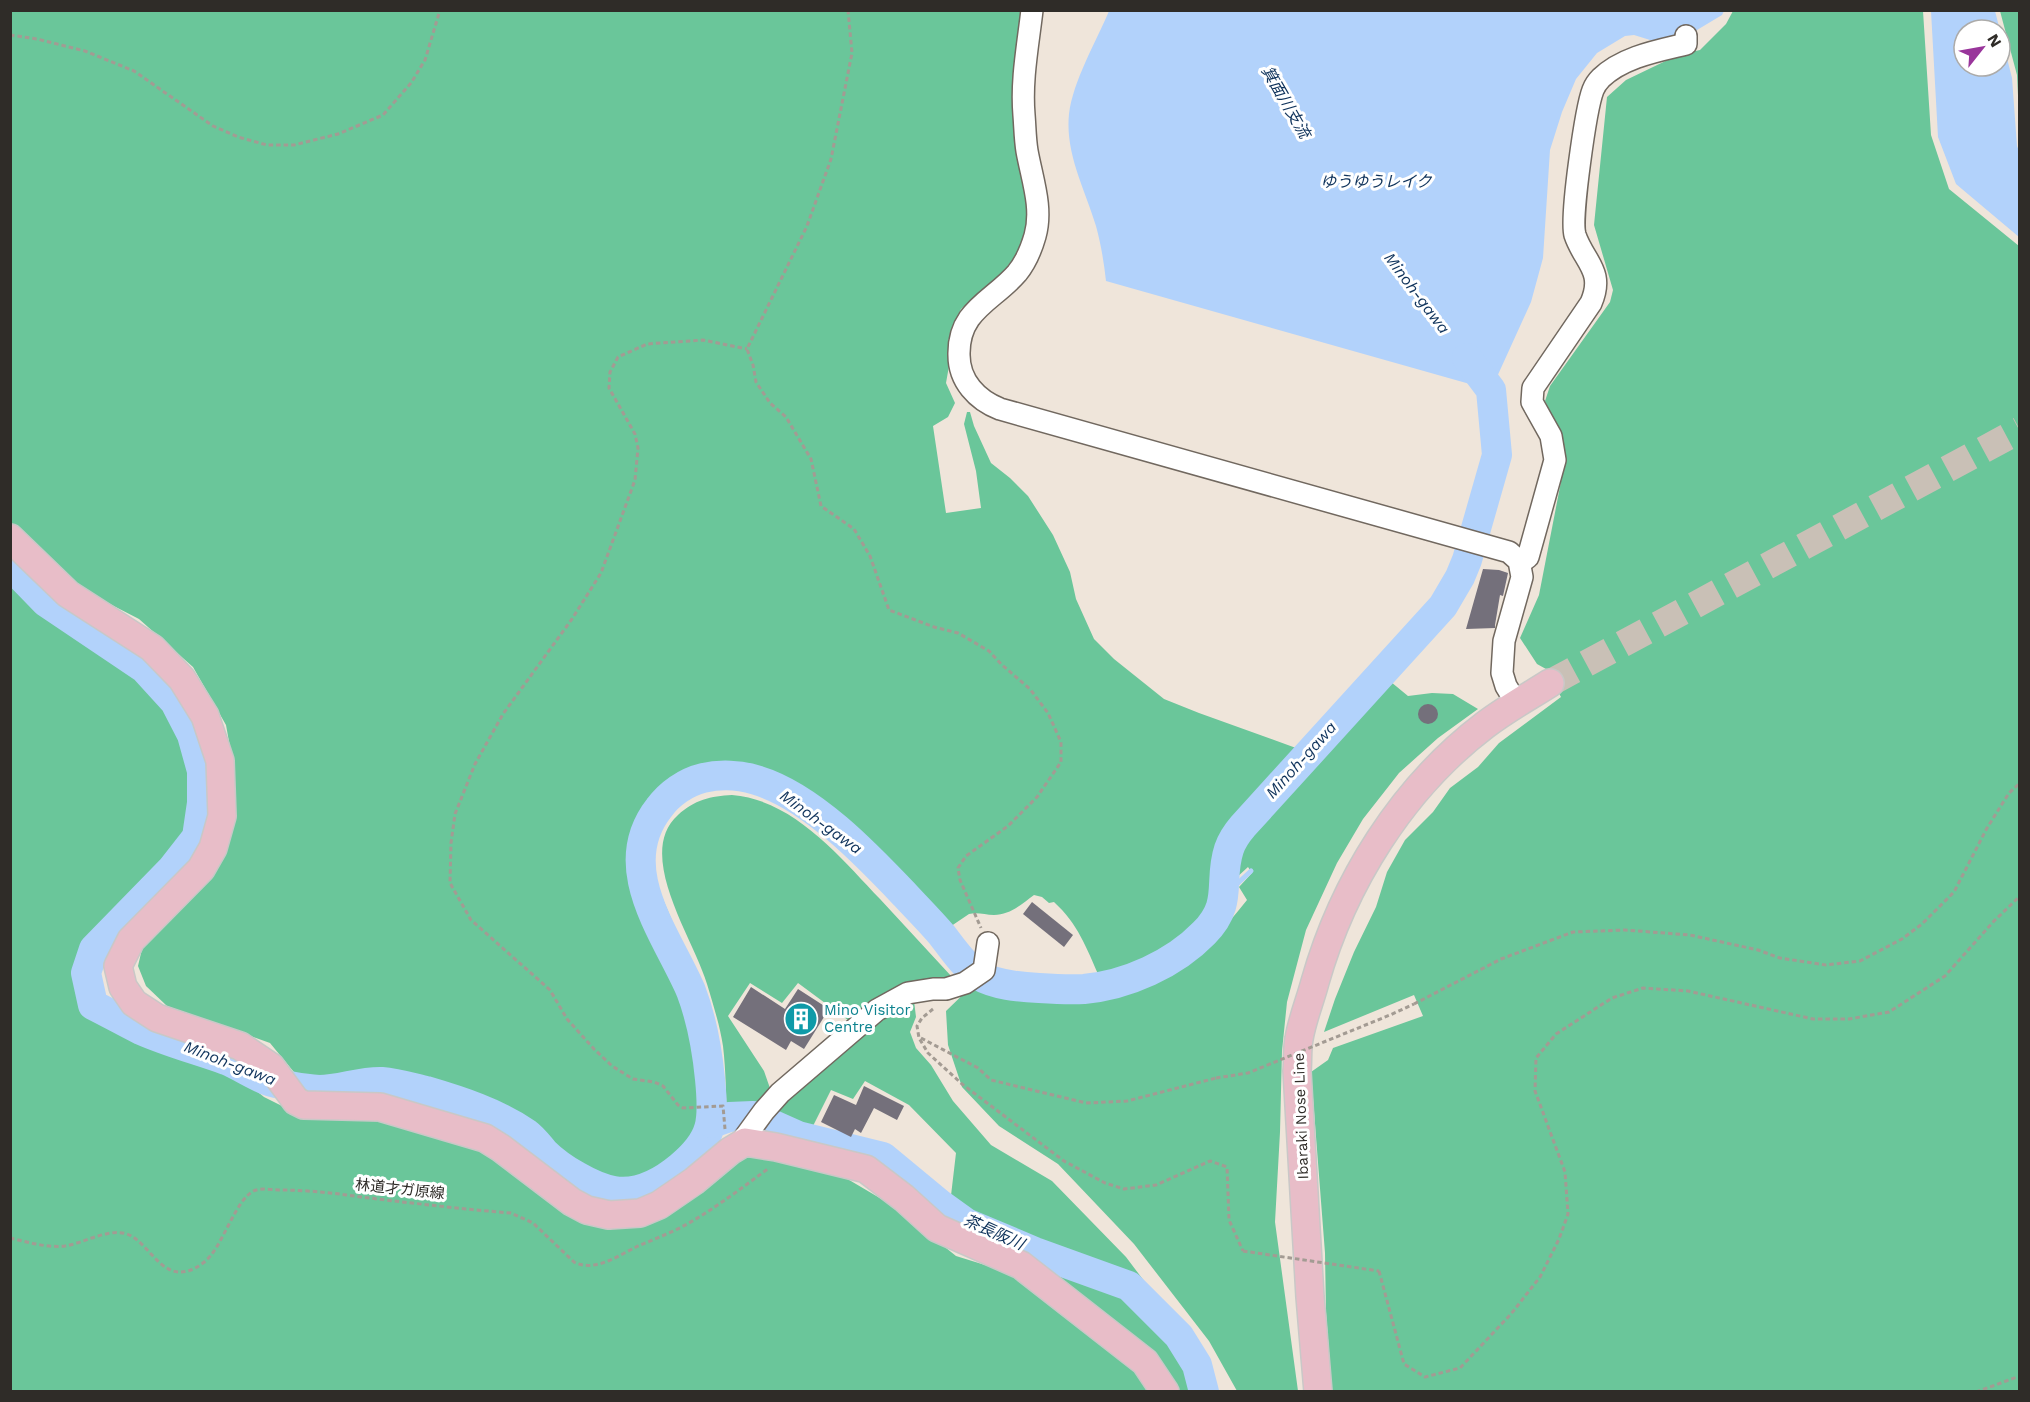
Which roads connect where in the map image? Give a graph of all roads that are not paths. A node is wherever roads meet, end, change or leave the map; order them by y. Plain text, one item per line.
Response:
1 (1032, 10) edge
2 (1686, 36) dead end
3 (10, 538) edge
4 (1520, 563) junction
5 (1550, 683) tunnel mouth
6 (1513, 706) junction
7 (988, 942) road end
8 (746, 1126) junction
9 (1165, 1392) edge
10 (1318, 1392) edge

1 - 4 street
2 - 4 street
3 - 8 main road
4 - 6 street
5 - 6 main road, Ibaraki Nose Line
6 - 10 main road, Ibaraki Nose Line
7 - 8 street
8 - 9 main road

